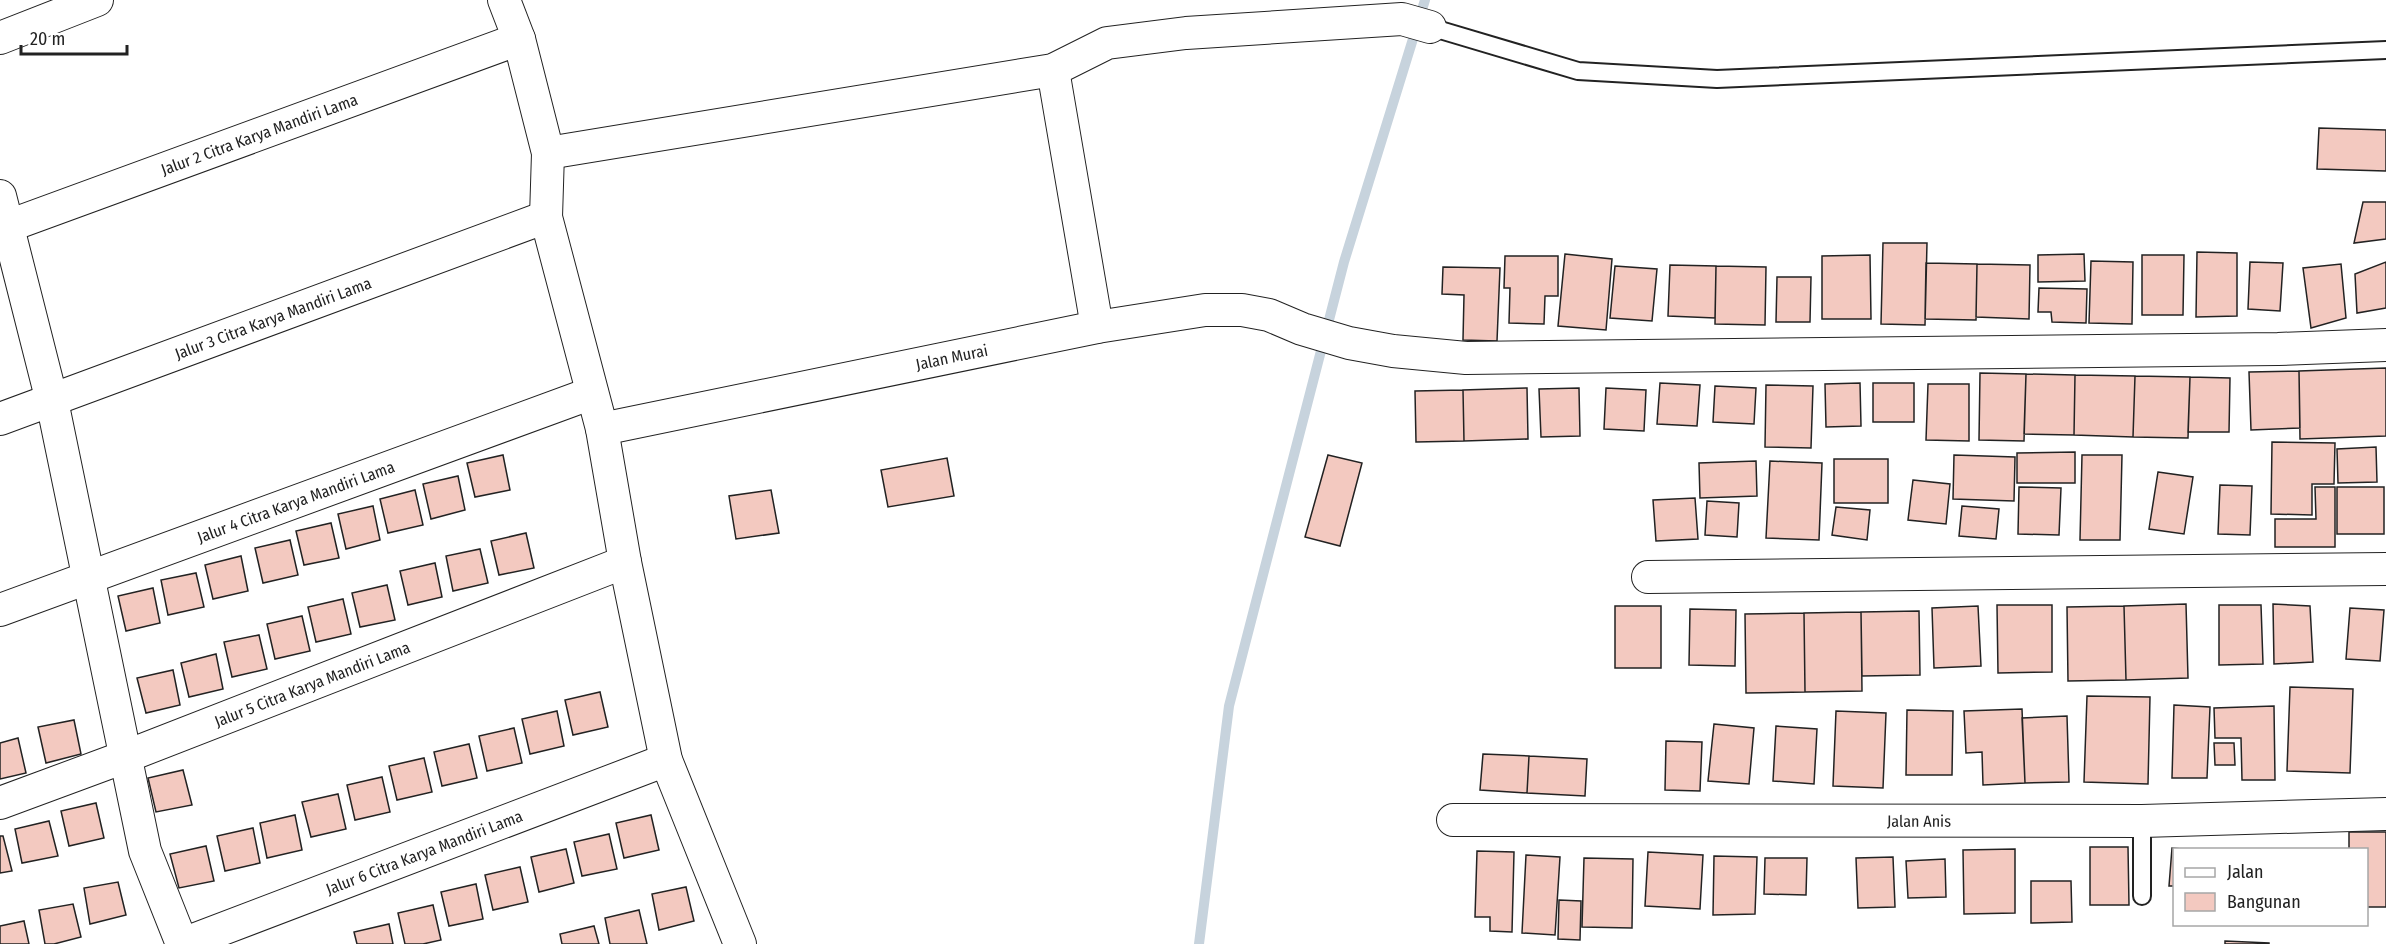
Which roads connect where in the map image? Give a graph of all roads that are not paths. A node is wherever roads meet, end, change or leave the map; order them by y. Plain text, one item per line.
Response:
1 (97, 0) edge
2 (504, 0) edge
3 (1416, 23) joint
4 (0, 38) edge
5 (519, 39) junction
6 (2386, 50) edge
7 (1053, 70) junction
8 (548, 153) junction
9 (3, 217) edge
10 (546, 217) junction
11 (1097, 327) junction
12 (2386, 345) edge
13 (592, 393) junction
14 (52, 400) junction
15 (0, 420) edge
16 (602, 429) junction
17 (625, 562) junction
18 (2386, 569) edge
19 (1648, 577) dead end
20 (88, 579) junction
21 (0, 610) edge
22 (127, 756) junction
23 (666, 760) junction
24 (0, 803) edge
25 (2386, 814) edge
26 (1453, 820) dead end
27 (2142, 821) junction
28 (2142, 896) dead end
29 (729, 940) edge
30 (183, 944) edge

1 - 4 street
2 - 5 street
3 - 6 lane
3 - 7 street
5 - 8 street
5 - 9 street, Jalur 2 Citra Karya Mandiri Lama
7 - 8 street
7 - 11 street
8 - 10 street
9 - 14 street
10 - 13 street
10 - 14 street, Jalur 3 Citra Karya Mandiri Lama
11 - 12 street, Jalan Murai
11 - 16 street, Jalan Murai
13 - 16 street
13 - 20 street, Jalur 4 Citra Karya Mandiri Lama
14 - 15 street, Jalur 3 Citra Karya Mandiri Lama
14 - 20 street
16 - 17 street
17 - 22 street, Jalur 5 Citra Karya Mandiri Lama
17 - 23 street
18 - 19 street
20 - 21 street, Jalur 4 Citra Karya Mandiri Lama
20 - 22 street
22 - 24 street, Jalur 5 Citra Karya Mandiri Lama
22 - 30 street
23 - 29 street
23 - 30 street, Jalur 6 Citra Karya Mandiri Lama
25 - 27 street, Jalan Anis
26 - 27 street, Jalan Anis
27 - 28 lane

